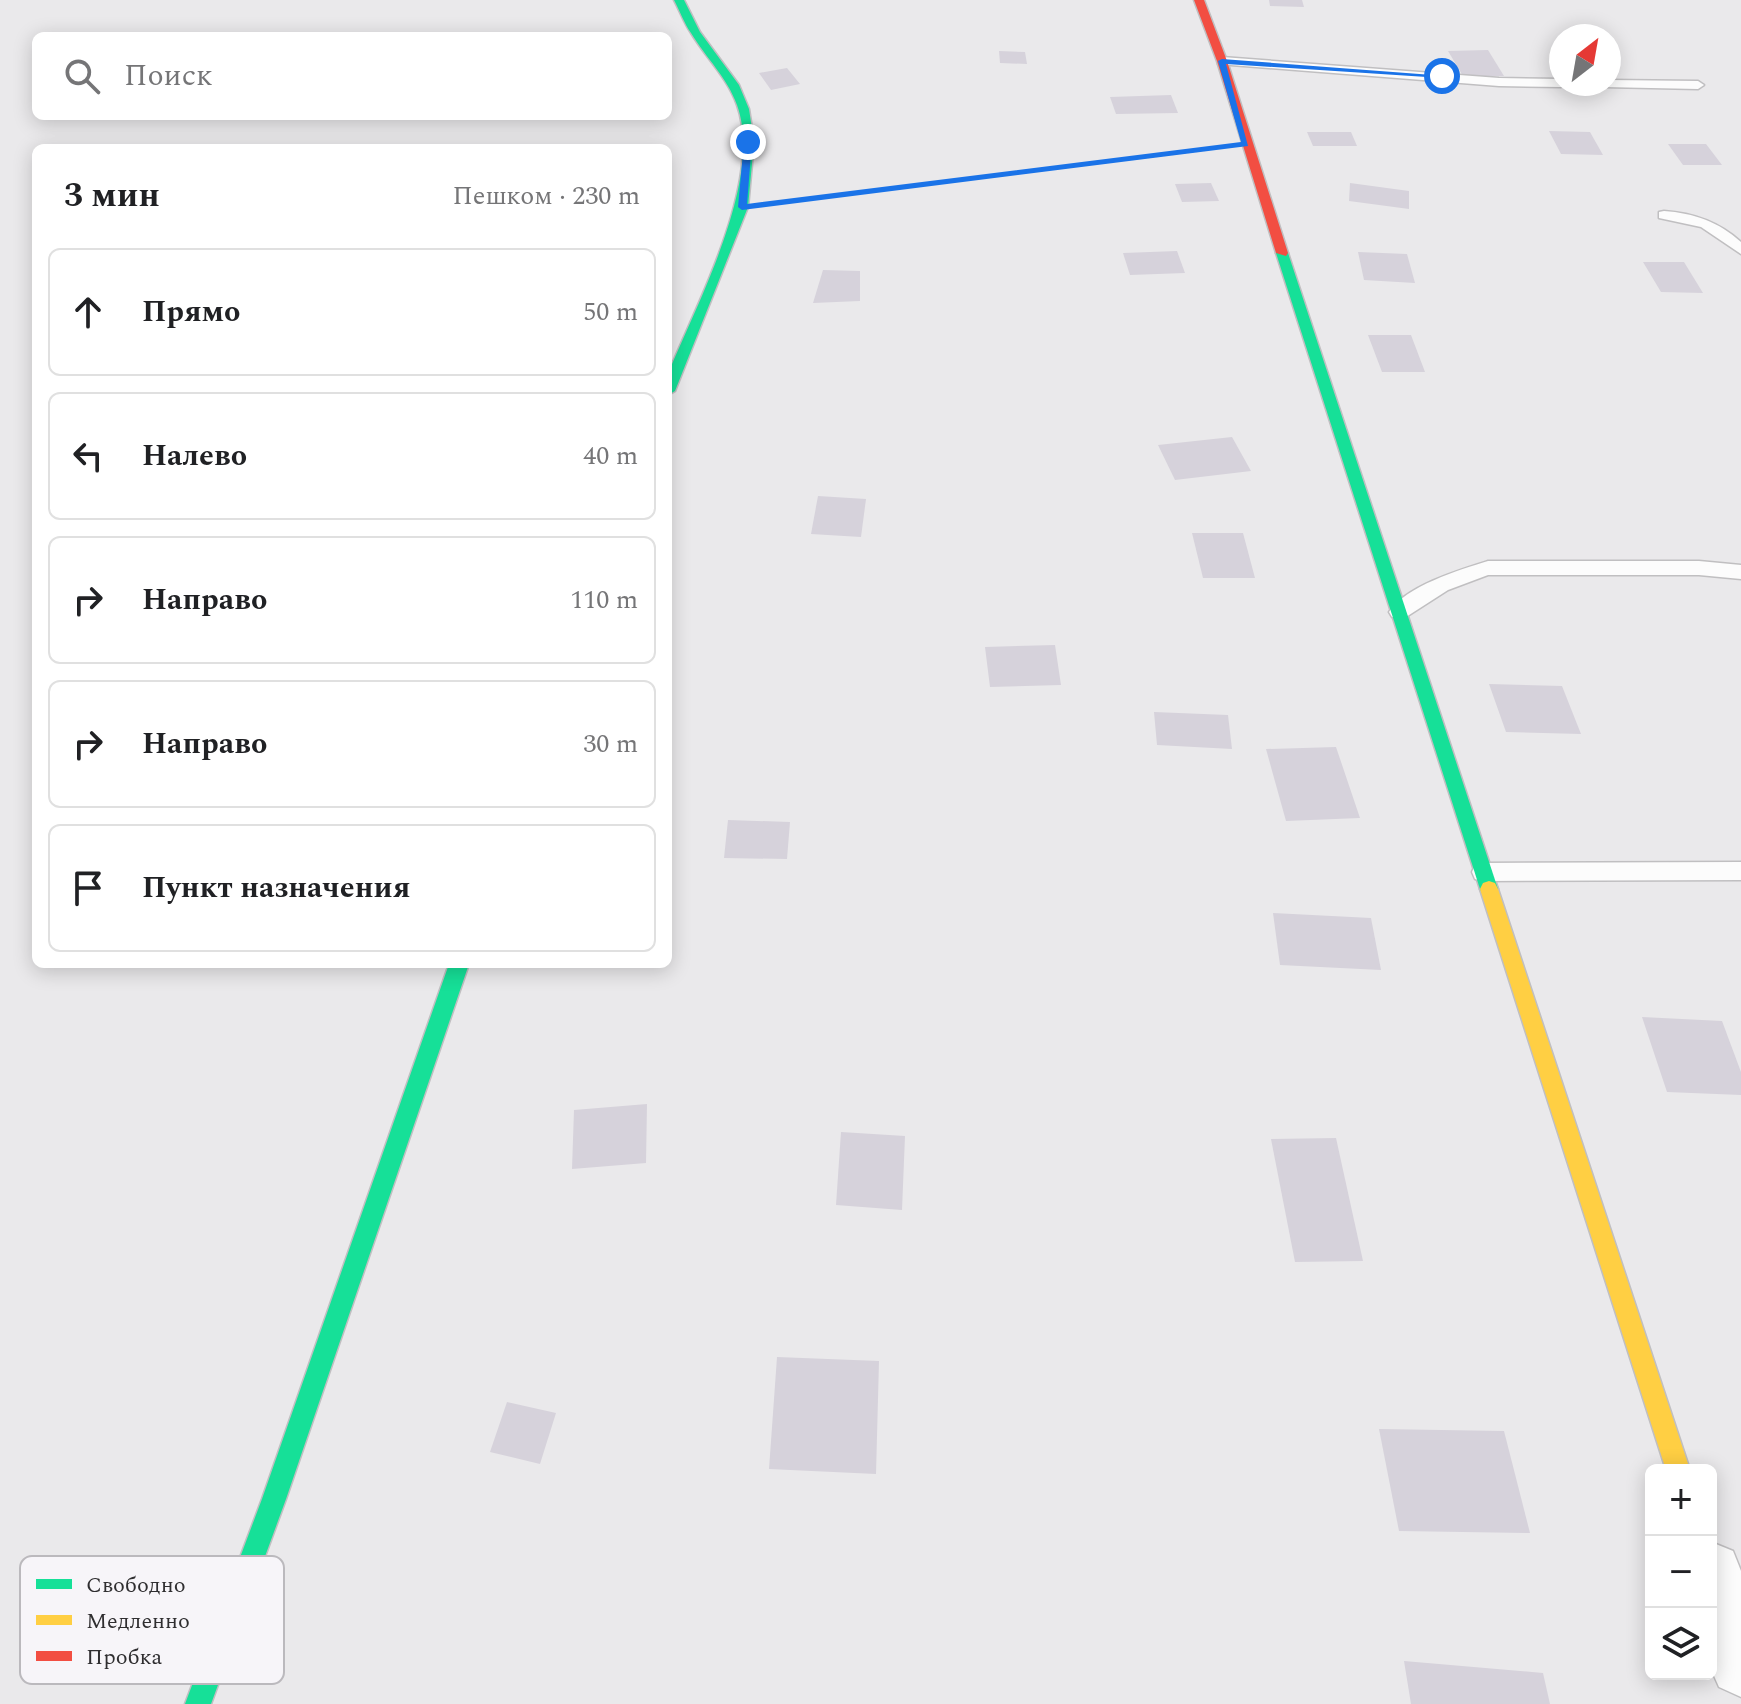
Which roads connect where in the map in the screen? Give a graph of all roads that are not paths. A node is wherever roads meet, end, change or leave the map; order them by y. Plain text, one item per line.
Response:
1 (679, 0) edge
2 (1199, 0) edge
3 (1222, 61) junction
4 (1549, 83) edge
5 (1621, 84) edge
6 (1698, 85) dead end
7 (1664, 215) dead end
8 (1741, 250) edge
9 (672, 381) edge
10 (1741, 559) edge
11 (1732, 571) edge
12 (1399, 612) junction
13 (1741, 871) edge
14 (1483, 872) junction
15 (458, 968) edge
16 (1676, 1464) edge
17 (253, 1556) edge
18 (1717, 1591) edge
19 (1741, 1665) edge
20 (205, 1684) edge
21 (198, 1704) edge

1 - 9 street
2 - 3 street
3 - 4 lane
3 - 12 street
5 - 6 lane
7 - 8 lane
10 - 11 lane
11 - 12 lane
12 - 14 street
13 - 14 lane
14 - 16 street
15 - 17 street
18 - 19 street
20 - 21 street

